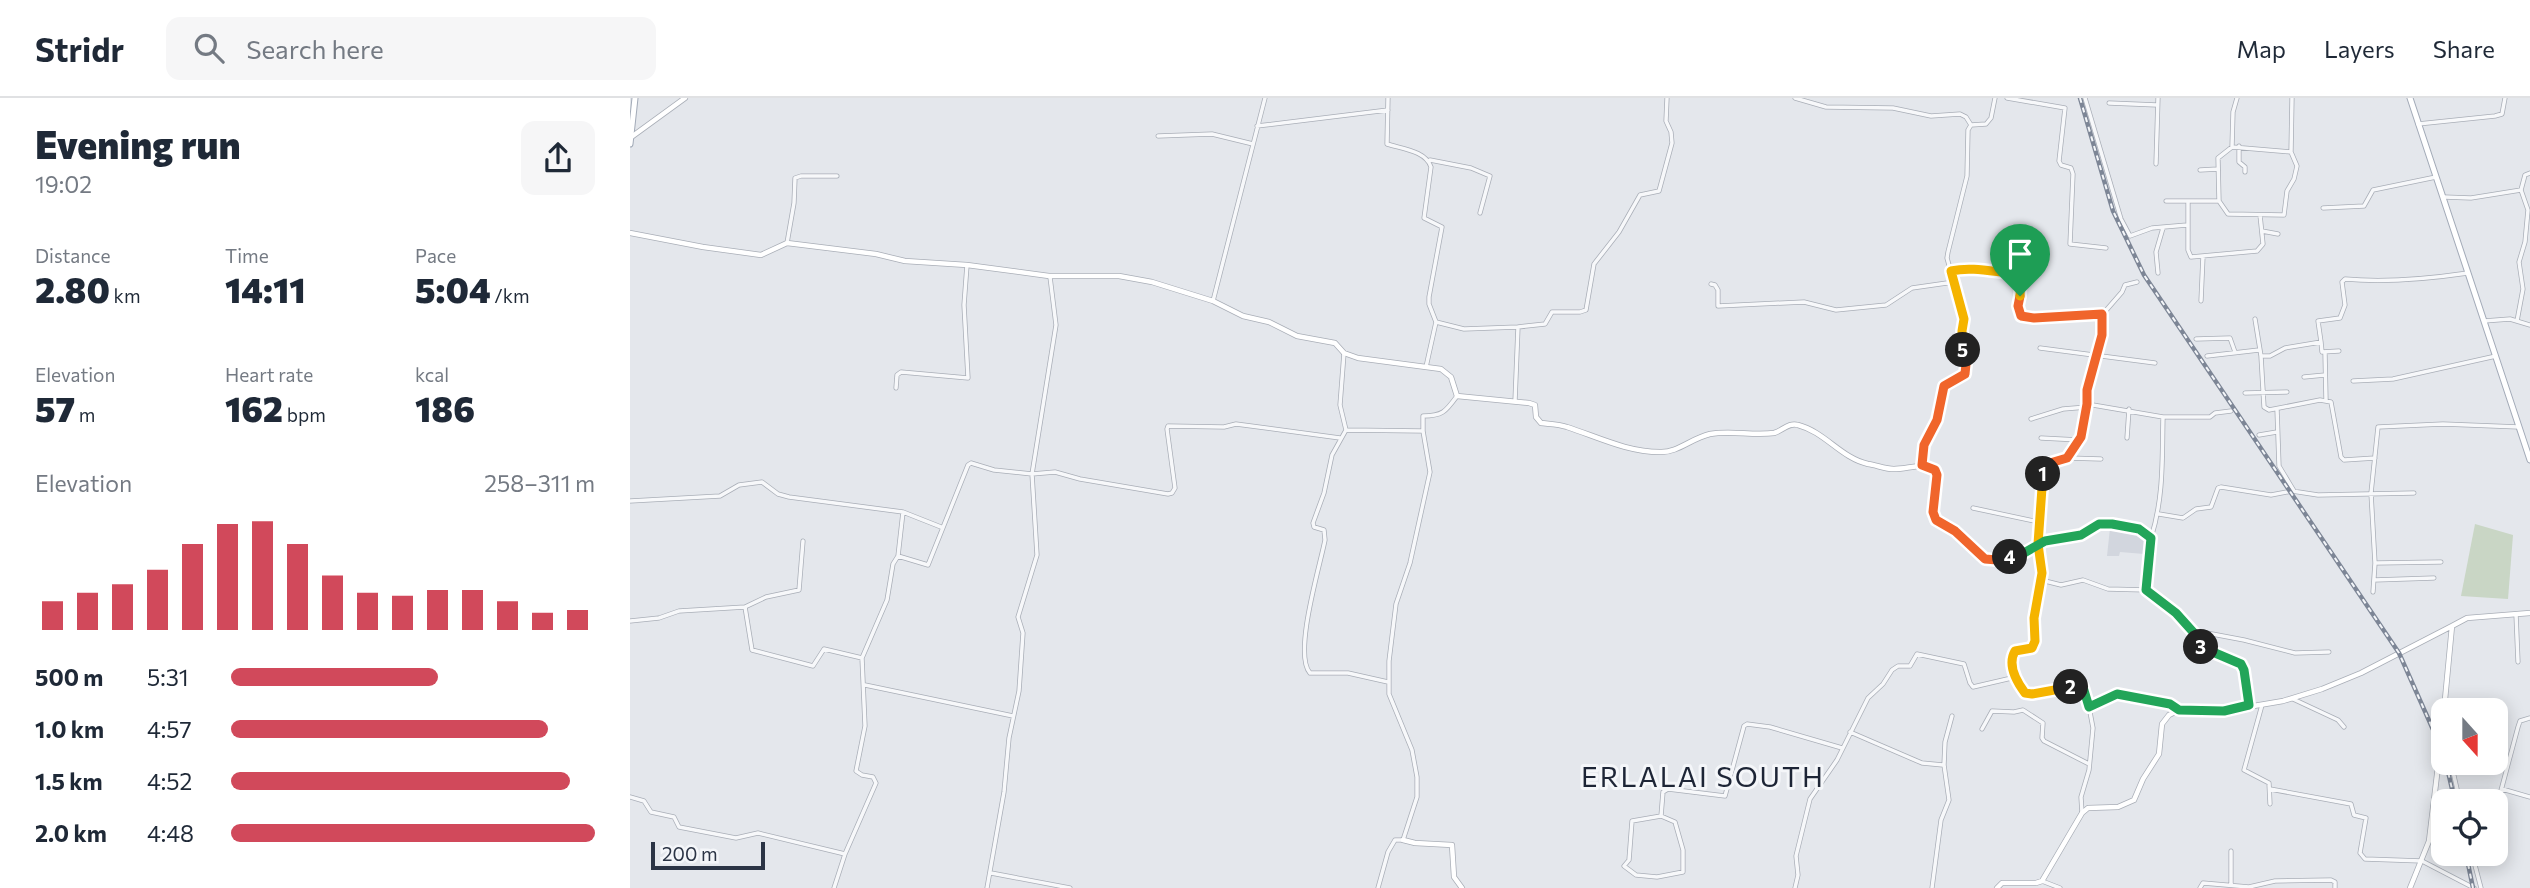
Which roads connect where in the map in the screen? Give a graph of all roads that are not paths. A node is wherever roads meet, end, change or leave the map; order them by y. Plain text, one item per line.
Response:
1 (635, 98) edge
2 (685, 98) edge
3 (1265, 98) edge
4 (1388, 98) edge
5 (1667, 98) edge
6 (1795, 98) edge
7 (1995, 98) edge
8 (2007, 98) edge
9 (2085, 98) edge
10 (2158, 98) edge
11 (2237, 98) edge
12 (2292, 98) edge
13 (2410, 98) edge
14 (2505, 98) edge
15 (2109, 103) dead end
16 (2157, 106) junction
17 (1388, 110) junction
18 (2418, 124) junction
19 (1971, 125) junction
20 (1257, 127) junction
21 (1158, 136) dead end
22 (630, 138) edge
23 (630, 144) edge
24 (1253, 144) junction
25 (2239, 146) junction
26 (2232, 147) junction
27 (2291, 152) junction
28 (1428, 159) junction
29 (2156, 164) dead end
30 (2200, 170) dead end
31 (2218, 170) junction
32 (2245, 172) dead end
33 (2530, 173) edge
34 (837, 176) dead end
35 (2436, 177) junction
36 (2521, 190) junction
37 (2444, 197) junction
38 (2166, 201) dead end
39 (2219, 201) junction
40 (2188, 202) junction
41 (2323, 208) dead end
42 (1480, 213) dead end
43 (2260, 215) junction
44 (2187, 225) junction
45 (2022, 227) dead end
46 (2164, 227) junction
47 (2262, 231) junction
48 (630, 233) edge
49 (2278, 234) dead end
50 (787, 243) junction
51 (2106, 248) dead end
52 (2203, 256) junction
53 (967, 265) junction
54 (1951, 271) junction
55 (2158, 273) dead end
56 (2468, 273) junction
57 (2021, 274) junction
58 (1049, 276) junction
59 (1954, 282) junction
60 (2137, 282) dead end
61 (1711, 284) dead end
62 (1213, 301) junction
63 (2201, 301) dead end
64 (2102, 314) junction
65 (2255, 318) dead end
66 (2484, 321) junction
67 (2517, 321) junction
68 (1436, 322) junction
69 (2530, 325) edge
70 (1518, 327) junction
71 (2196, 339) dead end
72 (2322, 342) junction
73 (2040, 348) dead end
74 (2259, 350) junction
75 (2339, 351) dead end
76 (2235, 352) junction
77 (1344, 353) junction
78 (2325, 353) junction
79 (2098, 354) junction
80 (2207, 356) dead end
81 (2261, 356) junction
82 (2496, 356) junction
83 (2155, 363) dead end
84 (1426, 367) junction
85 (2325, 375) junction
86 (2304, 377) dead end
87 (2353, 381) dead end
88 (896, 388) dead end
89 (2287, 392) dead end
90 (2245, 393) dead end
91 (2263, 393) junction
92 (1457, 396) junction
93 (2326, 400) junction
94 (1515, 401) junction
95 (2087, 405) junction
96 (2129, 409) junction
97 (2277, 409) junction
98 (2231, 411) dead end
99 (2163, 417) junction
100 (2031, 419) dead end
101 (2519, 427) junction
102 (1346, 429) junction
103 (1423, 431) junction
104 (2277, 432) junction
105 (2259, 435) dead end
106 (1340, 438) junction
107 (2041, 438) dead end
108 (2127, 438) dead end
109 (2079, 440) junction
110 (2067, 458) junction
111 (2375, 458) junction
112 (2101, 459) dead end
113 (2530, 460) edge
114 (1922, 465) junction
115 (1032, 474) junction
116 (2294, 491) junction
117 (2371, 493) junction
118 (2414, 493) dead end
119 (630, 501) edge
120 (1973, 508) dead end
121 (903, 512) junction
122 (2159, 514) junction
123 (2039, 522) junction
124 (941, 527) junction
125 (2151, 538) junction
126 (803, 541) dead end
127 (2038, 544) junction
128 (898, 556) junction
129 (2441, 562) dead end
130 (2375, 563) junction
131 (2434, 578) dead end
132 (2041, 580) junction
133 (2374, 580) junction
134 (2146, 590) junction
135 (2373, 592) dead end
136 (745, 607) junction
137 (2530, 613) edge
138 (2516, 614) junction
139 (630, 621) edge
140 (2452, 626) junction
141 (2192, 630) junction
142 (2329, 652) dead end
143 (862, 658) junction
144 (2518, 662) dead end
145 (2016, 677) junction
146 (1388, 682) junction
147 (865, 685) junction
148 (2445, 698) edge
149 (2291, 699) junction
150 (2263, 703) junction
151 (2249, 705) junction
152 (2089, 707) junction
153 (2179, 710) junction
154 (1013, 716) junction
155 (1952, 716) dead end
156 (2530, 718) edge
157 (2344, 727) dead end
158 (1982, 729) dead end
159 (1850, 732) junction
160 (1843, 748) junction
161 (2089, 764) junction
162 (1944, 765) junction
163 (2437, 775) edge
164 (2270, 789) junction
165 (2502, 789) edge
166 (2508, 791) edge
167 (630, 797) edge
168 (2530, 797) edge
169 (2270, 804) dead end
170 (2082, 813) junction
171 (1661, 816) junction
172 (1403, 840) junction
173 (2231, 851) dead end
174 (845, 854) junction
175 (2422, 861) junction
176 (2476, 866) edge
177 (991, 873) junction
178 (2042, 881) junction
179 (2231, 885) junction
180 (834, 888) edge
181 (987, 888) edge
182 (1070, 888) edge
183 (1378, 888) edge
184 (1462, 888) edge
185 (1795, 888) edge
186 (1932, 888) edge
187 (1997, 888) edge
188 (2060, 888) edge
189 (2200, 888) edge
190 (2335, 888) edge
191 (2410, 888) edge
192 (2474, 888) edge
193 (2482, 888) edge

1 - 22 main road
2 - 22 street
3 - 20 street
4 - 17 street
5 - 70 street
6 - 19 street
7 - 19 street
8 - 51 street
9 - 46 street
10 - 16 street
11 - 26 street
12 - 27 street
13 - 18 main road
14 - 18 street
15 - 16 street
16 - 29 street
17 - 20 street
17 - 28 street
18 - 35 main road
19 - 54 street
20 - 24 street
21 - 24 street
22 - 23 main road
24 - 62 street
25 - 26 street
25 - 27 street
25 - 32 street
26 - 31 street
27 - 43 street
28 - 42 street
28 - 68 street
30 - 31 street
31 - 39 street
33 - 36 street
34 - 50 street
35 - 37 main road
35 - 41 street
36 - 37 street
36 - 67 street
37 - 56 main road
38 - 40 street
39 - 40 street
39 - 43 street
40 - 44 street
43 - 47 street
44 - 46 street
44 - 52 street
45 - 57 street
46 - 55 street
47 - 49 street
47 - 52 street
48 - 50 street
50 - 53 street
52 - 63 street
53 - 58 street
53 - 88 street
54 - 57 street
54 - 59 street
56 - 66 main road
56 - 72 street
57 - 64 street
58 - 62 street
58 - 115 street
59 - 61 street
59 - 114 street
60 - 64 street
62 - 77 street
64 - 79 street
65 - 74 street
66 - 67 street
66 - 82 main road
67 - 69 street
68 - 70 street
68 - 84 street
70 - 94 street
71 - 76 street
72 - 78 street
72 - 81 street
73 - 79 street
74 - 76 street
74 - 81 street
75 - 78 street
76 - 80 street
77 - 84 street
77 - 102 street
78 - 85 street
79 - 83 street
79 - 95 street
81 - 91 street
82 - 87 street
82 - 101 main road
84 - 92 street
85 - 86 street
85 - 93 street
89 - 91 street
90 - 91 street
91 - 97 street
92 - 94 street
92 - 103 street
93 - 97 street
93 - 111 street
94 - 114 street
95 - 96 street
95 - 100 street
95 - 109 street
96 - 99 street
96 - 108 street
97 - 104 street
98 - 99 street
99 - 122 street
101 - 111 street
101 - 113 main road
102 - 103 street
102 - 106 street
103 - 146 street
104 - 105 street
104 - 116 street
106 - 115 street
106 - 146 street
107 - 109 street
109 - 110 street
110 - 112 street
110 - 123 street
111 - 117 street
114 - 127 street
115 - 124 street
115 - 154 street
116 - 117 street
116 - 122 street
117 - 118 street
117 - 130 street
119 - 121 street
120 - 123 street
121 - 124 street
121 - 128 street
122 - 125 street
123 - 127 street
124 - 128 street
125 - 127 street
125 - 134 street
126 - 136 street
127 - 132 street
128 - 143 street
129 - 130 street
130 - 133 street
131 - 133 street
132 - 134 street
132 - 145 street
133 - 135 street
134 - 141 street
136 - 139 street
136 - 143 street
137 - 138 street
138 - 140 street
138 - 144 street
140 - 148 street
140 - 149 street
141 - 142 street
141 - 151 street
143 - 147 street
145 - 152 street
145 - 159 street
146 - 172 street
147 - 154 street
147 - 174 street
149 - 150 street
149 - 157 street
150 - 151 street
150 - 164 street
151 - 153 street
152 - 153 street
152 - 161 street
153 - 170 street
154 - 177 street
155 - 162 street
156 - 165 street
158 - 161 street
159 - 160 street
159 - 162 street
160 - 171 street
160 - 185 street
161 - 170 street
162 - 186 street
163 - 175 street
164 - 169 street
164 - 175 street
166 - 168 street
167 - 174 street
170 - 178 street
171 - 171 street
172 - 183 street
172 - 184 street
173 - 179 street
174 - 180 street
175 - 191 street
175 - 192 street
176 - 193 street
177 - 181 street
177 - 182 street
178 - 187 street
178 - 188 street
179 - 189 street
179 - 190 street

